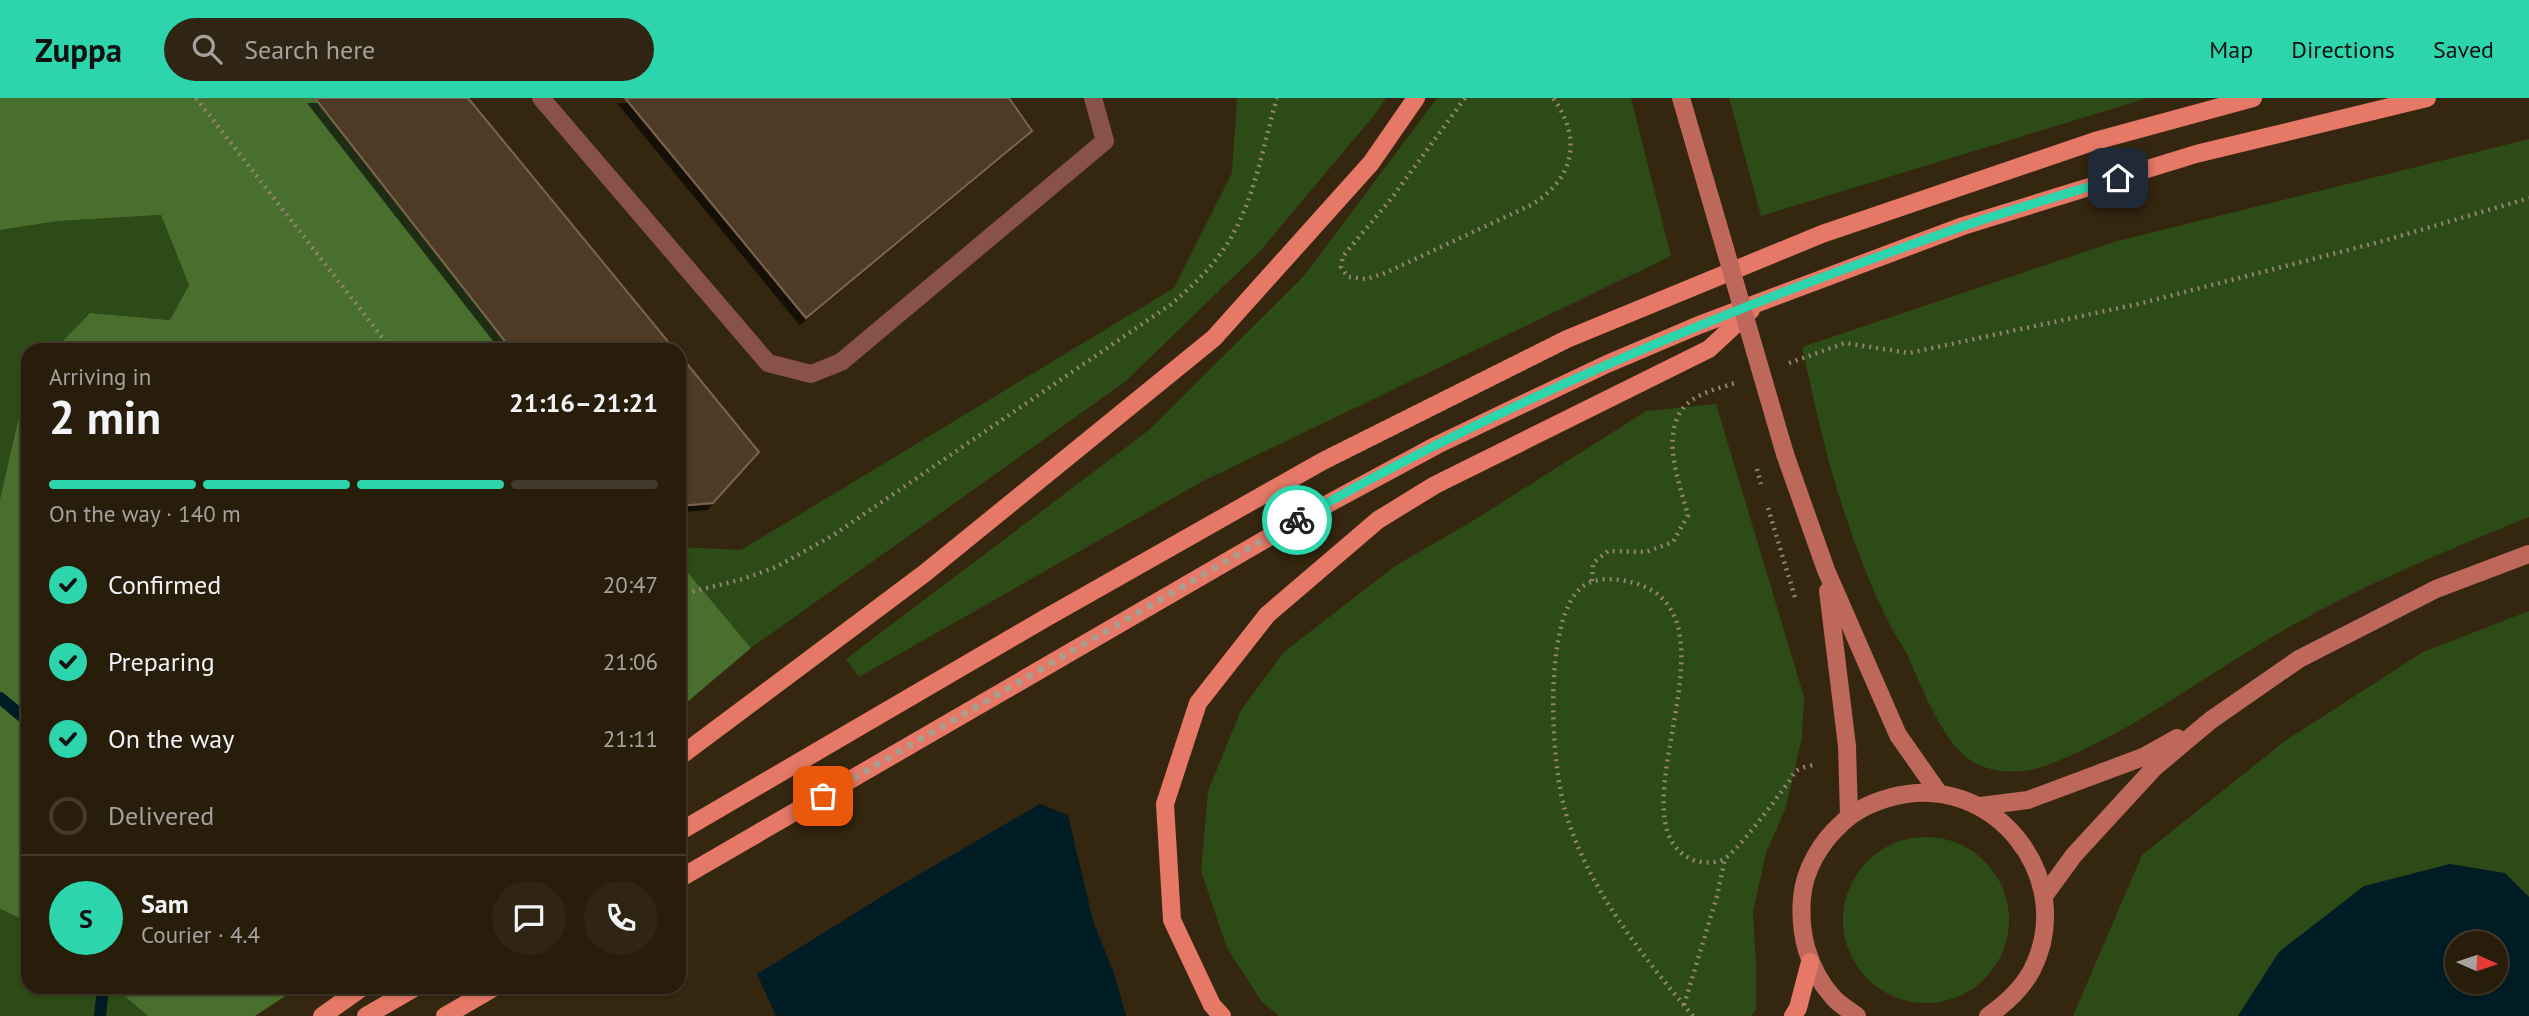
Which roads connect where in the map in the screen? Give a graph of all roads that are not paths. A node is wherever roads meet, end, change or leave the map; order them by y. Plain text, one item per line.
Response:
1 (541, 98) edge
2 (1093, 98) edge
3 (1416, 98) edge
4 (1681, 98) edge
5 (2253, 98) edge
6 (2427, 98) edge
7 (1759, 303) junction
8 (2529, 554) edge
9 (1826, 570) junction
10 (2211, 720) junction
11 (686, 752) edge
12 (1938, 792) junction
13 (1980, 806) junction
14 (1849, 816) junction
15 (686, 828) edge
16 (686, 875) edge
17 (2044, 896) junction
18 (1810, 962) junction
19 (353, 994) edge
20 (404, 994) edge
21 (483, 994) edge
22 (322, 1016) edge
23 (366, 1016) edge
24 (445, 1016) edge
25 (1222, 1016) edge
26 (1793, 1016) edge
27 (1857, 1016) edge
28 (1988, 1016) edge

1 - 2 lane
3 - 11 main road
4 - 9 main road, bridge
5 - 15 main road
6 - 7 main road
7 - 16 main road
7 - 25 main road
8 - 10 main road
9 - 12 main road
9 - 14 main road
10 - 13 main road
10 - 17 main road
12 - 13 main road
12 - 14 main road
13 - 17 main road
14 - 18 main road
17 - 28 main road
18 - 26 main road
18 - 27 main road
19 - 22 main road
20 - 23 main road
21 - 24 main road

